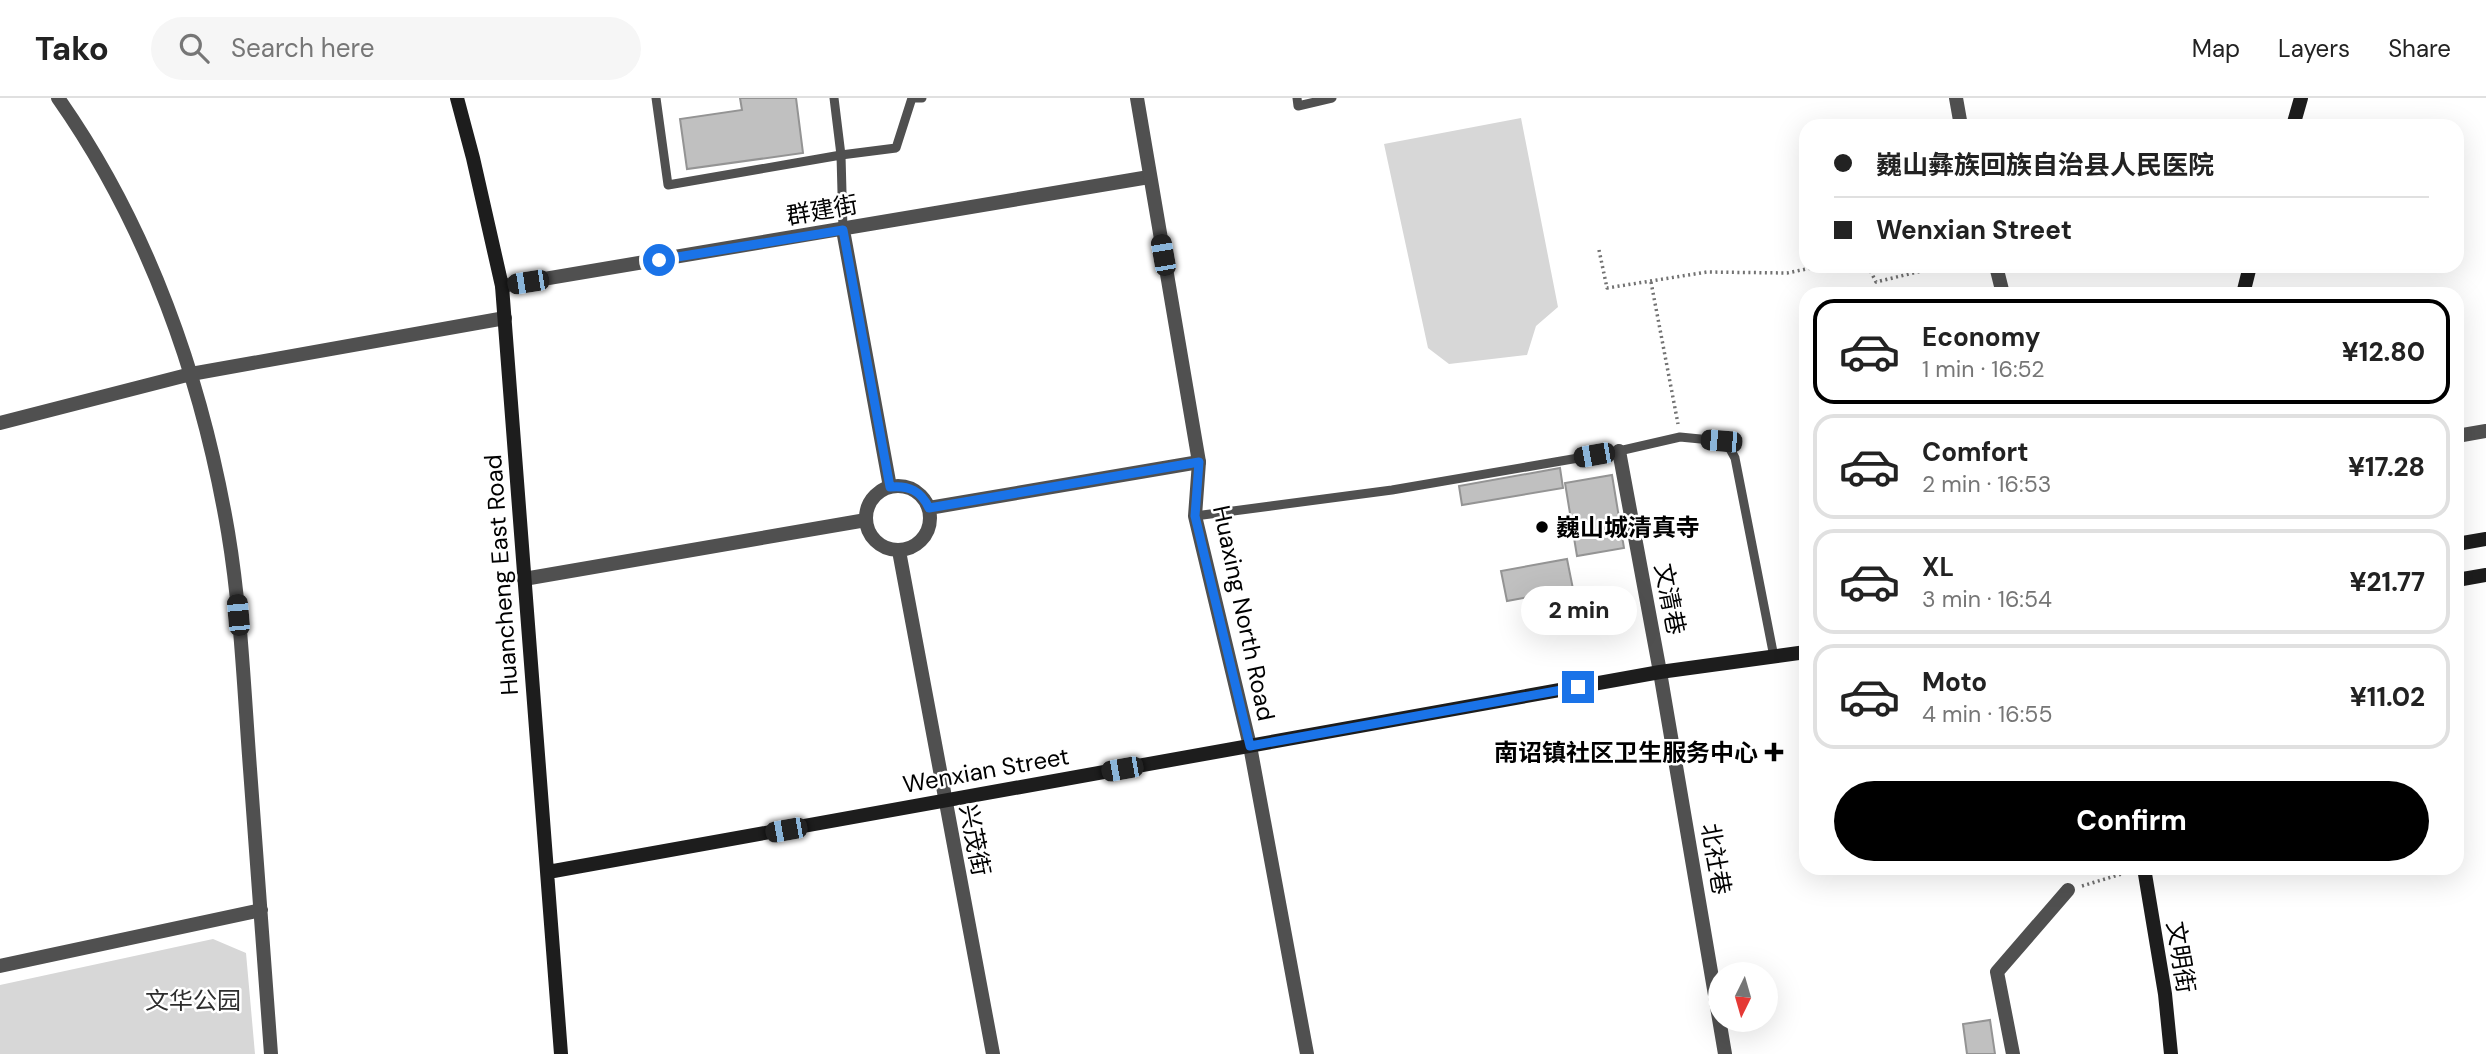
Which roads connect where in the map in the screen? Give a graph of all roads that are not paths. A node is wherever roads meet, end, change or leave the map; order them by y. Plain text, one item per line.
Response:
1 (58, 98) edge
2 (457, 98) edge
3 (656, 98) edge
4 (834, 98) edge
5 (922, 98) edge
6 (1137, 98) edge
7 (1297, 98) edge
8 (1332, 98) edge
9 (1956, 98) edge
10 (2301, 98) edge
11 (1960, 119) edge
12 (2294, 119) edge
13 (841, 155) junction
14 (1149, 177) junction
15 (843, 230) junction
16 (502, 286) junction
17 (505, 318) junction
18 (191, 374) junction
19 (0, 423) edge
20 (2486, 430) edge
21 (2464, 435) edge
22 (1619, 451) junction
23 (1199, 462) junction
24 (890, 487) junction
25 (929, 508) junction
26 (1195, 516) junction
27 (866, 520) junction
28 (2486, 539) edge
29 (2464, 543) edge
30 (899, 551) junction
31 (2486, 575) edge
32 (524, 579) junction
33 (2464, 579) edge
34 (1799, 653) edge
35 (1774, 656) junction
36 (1660, 672) junction
37 (1250, 746) junction
38 (945, 801) junction
39 (548, 872) junction
40 (2139, 875) edge
41 (2068, 890) road end
42 (261, 910) junction
43 (0, 966) edge
44 (271, 1054) edge
45 (561, 1054) edge
46 (993, 1054) edge
47 (1307, 1054) edge
48 (1725, 1054) edge
49 (2013, 1054) edge
50 (2171, 1054) edge

1 - 18 street
2 - 16 main road, Huancheng East Road
3 - 13 lane
4 - 13 lane
5 - 13 lane
6 - 14 street, Huaxing North Road
7 - 8 lane
9 - 11 street
10 - 12 main road
13 - 15 lane
14 - 15 street, 群建街
14 - 23 street, Huaxing North Road
15 - 16 street, 群建街
15 - 24 street
16 - 17 main road, Huancheng East Road
17 - 18 street
17 - 32 main road, Huancheng East Road
18 - 19 street
18 - 42 street
20 - 21 street
22 - 26 lane
22 - 35 lane
22 - 36 street, 文清巷
23 - 25 street
23 - 26 street, Huaxing North Road
24 - 25 street
24 - 27 street
25 - 30 street
26 - 37 street, Huaxing North Road
27 - 30 street
27 - 32 street
28 - 29 main road
30 - 38 street, 兴茂街
31 - 33 main road
32 - 39 main road, Huancheng East Road
34 - 35 main road, Wenxian Street
35 - 36 main road, Wenxian Street
36 - 37 main road, Wenxian Street
36 - 48 street, 北社巷
37 - 38 main road, Wenxian Street
37 - 47 street, Huaxing North Road
38 - 39 main road, Wenxian Street
38 - 46 street, 兴茂街
39 - 45 main road, Huancheng East Road
40 - 50 main road, 文明街
41 - 49 street
42 - 43 street
42 - 44 street

